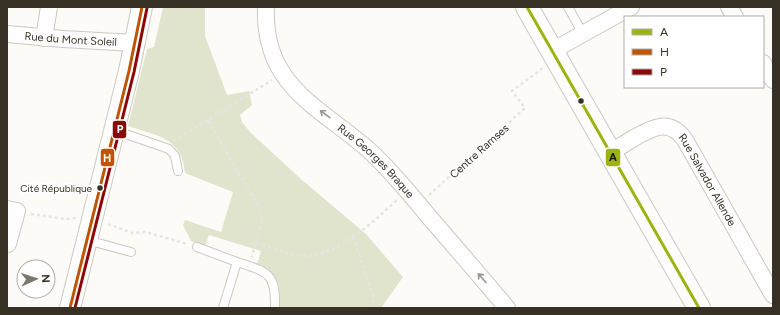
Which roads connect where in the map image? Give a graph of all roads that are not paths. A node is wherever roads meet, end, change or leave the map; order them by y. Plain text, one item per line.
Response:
1 (49, 7) edge
2 (142, 7) edge
3 (266, 7) edge
4 (527, 7) edge
5 (568, 7) edge
6 (631, 7) edge
7 (729, 7) edge
8 (734, 16) edge
9 (7, 34) edge
10 (583, 34) junction
11 (44, 38) junction
12 (135, 43) junction
13 (555, 57) junction
14 (764, 65) edge
15 (773, 80) edge
16 (114, 130) junction
17 (610, 152) junction
18 (178, 171) dead end
19 (12, 210) edge
20 (88, 240) junction
21 (8, 244) dead end
22 (197, 246) road end
23 (132, 252) dead end
24 (238, 262) junction
25 (773, 295) edge
26 (70, 308) edge
27 (223, 308) edge
28 (274, 308) edge
29 (507, 308) edge
30 (699, 308) edge

1 - 11 street
2 - 12 street
29 -> 3 street, Rue Georges Braque
4 - 13 main road
5 - 10 lane
6 - 10 street
7 - 8 street
9 - 11 street, Rue du Mont Soleil
10 - 13 street
11 - 12 street, Rue du Mont Soleil
12 - 16 street
13 - 17 main road
14 - 15 street
16 - 18 lane
16 - 20 street
17 - 25 street, Rue Salvador Allende
17 - 30 main road
19 - 21 street
20 - 23 lane
20 - 26 street
22 - 24 lane
24 - 27 lane
24 - 28 lane

